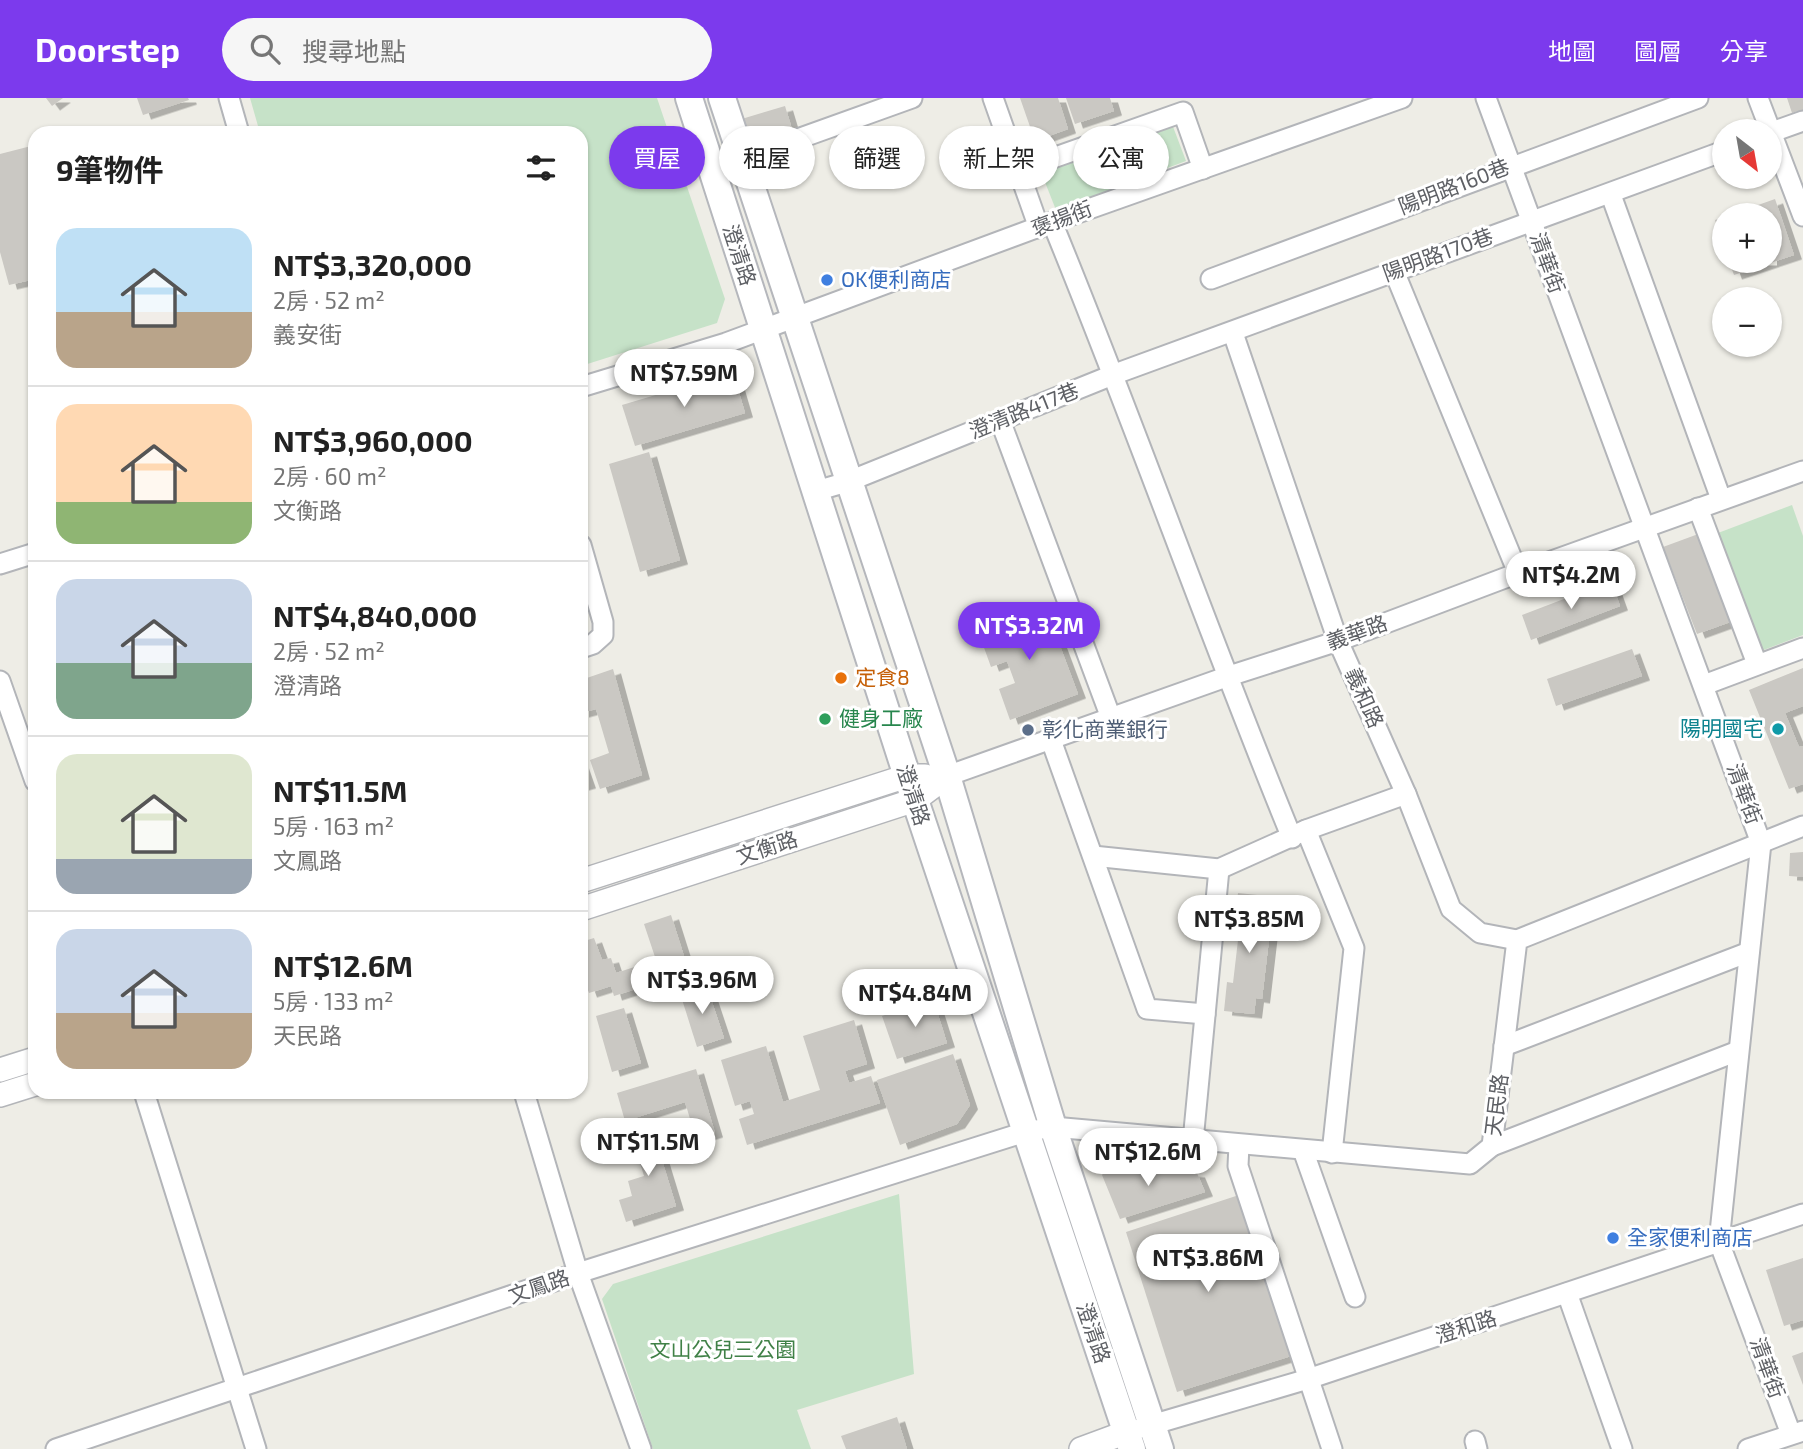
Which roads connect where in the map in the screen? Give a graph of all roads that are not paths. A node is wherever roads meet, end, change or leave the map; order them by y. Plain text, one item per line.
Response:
1 (229, 98) edge
2 (689, 98) edge
3 (722, 98) edge
4 (912, 98) edge
5 (993, 98) edge
6 (1402, 98) edge
7 (1486, 98) edge
8 (1698, 98) edge
9 (1758, 98) edge
10 (884, 103) edge
11 (1765, 119) edge
12 (1803, 121) edge
13 (237, 126) edge
14 (731, 126) edge
15 (1003, 126) edge
16 (1782, 129) edge
17 (815, 130) edge
18 (1059, 156) edge
19 (1712, 156) edge
20 (1782, 163) edge
21 (1511, 166) junction
22 (1203, 169) junction
23 (752, 189) edge
24 (1028, 189) edge
25 (1611, 195) junction
26 (1803, 216) edge
27 (1532, 222) junction
28 (1046, 225) junction
29 (1394, 271) junction
30 (1211, 279) dead end
31 (794, 318) junction
32 (763, 330) junction
33 (1233, 333) junction
34 (1115, 374) junction
35 (588, 385) edge
36 (1000, 421) junction
37 (1803, 471) edge
38 (847, 482) junction
39 (816, 491) junction
40 (1721, 499) junction
41 (1698, 508) junction
42 (1643, 527) junction
43 (28, 555) edge
44 (0, 564) edge
45 (588, 570) edge
46 (1518, 573) junction
47 (1338, 641) junction
48 (588, 646) edge
49 (1803, 648) edge
50 (1757, 664) junction
51 (1226, 677) junction
52 (0, 681) edge
53 (1703, 685) junction
54 (1111, 718) junction
55 (1051, 740) junction
56 (28, 761) edge
57 (947, 776) junction
58 (911, 788) junction
59 (1406, 794) junction
60 (1803, 826) edge
61 (1298, 834) junction
62 (1762, 843) junction
63 (1093, 856) junction
64 (1219, 869) junction
65 (588, 879) edge
66 (588, 906) edge
67 (1517, 940) junction
68 (1749, 953) junction
69 (1205, 1014) junction
70 (1504, 1046) junction
71 (1738, 1051) junction
72 (28, 1061) edge
73 (0, 1070) edge
74 (28, 1086) edge
75 (0, 1095) edge
76 (146, 1099) edge
77 (526, 1099) edge
78 (1053, 1127) junction
79 (1025, 1132) junction
80 (1193, 1141) junction
81 (1239, 1144) junction
82 (1492, 1146) junction
83 (1303, 1150) junction
84 (1332, 1153) junction
85 (1803, 1214) edge
86 (1719, 1242) junction
87 (578, 1273) junction
88 (1567, 1293) junction
89 (1355, 1297) dead end
90 (1308, 1379) junction
91 (239, 1389) junction
92 (1797, 1432) edge
93 (1156, 1437) edge
94 (1129, 1441) edge
95 (56, 1449) edge
96 (256, 1449) edge
97 (641, 1449) edge
98 (1081, 1449) edge
99 (1332, 1449) edge
100 (1622, 1449) edge
101 (1748, 1449) edge

1 - 13 street
2 - 32 main road, 澄清路
3 - 14 main road, 澄清路
4 - 10 street
5 - 15 street
6 - 22 street, 褒揚街
7 - 21 street, 清華街
8 - 21 street, 陽明路160巷
9 - 11 street
10 - 17 street
12 - 16 street
18 - 22 street
19 - 25 street, 陽明路170巷
20 - 26 street
21 - 27 street, 清華街
21 - 30 street, 陽明路160巷
22 - 28 street, 褒揚街
23 - 31 main road, 澄清路
24 - 28 street
25 - 27 street, 陽明路170巷
25 - 40 street
27 - 29 street, 陽明路170巷
27 - 42 street, 清華街
28 - 31 street, 褒揚街
28 - 34 street
29 - 33 street, 陽明路170巷
29 - 46 street
31 - 32 street, 褒揚街
31 - 38 main road, 澄清路
32 - 35 street, 褒揚街
32 - 39 main road, 澄清路
33 - 34 street, 澄清路417巷
33 - 47 street, 義和路
34 - 36 street, 澄清路417巷
34 - 51 street
36 - 38 street, 澄清路417巷
36 - 54 street
37 - 40 street, 義華路
38 - 39 street, 澄清路417巷
38 - 57 main road, 澄清路
39 - 58 main road, 澄清路
40 - 41 street, 義華路
41 - 42 street, 義華路
41 - 50 street
42 - 46 street, 義華路
42 - 53 street, 清華街
43 - 44 street
45 - 48 street
46 - 47 street, 義華路
47 - 51 street, 義華路
47 - 59 street, 義和路
49 - 50 street
50 - 53 street
51 - 54 street, 義華路
51 - 61 street
52 - 56 street
53 - 62 street, 清華街
54 - 55 street, 義華路
55 - 57 street, 義華路
55 - 63 street
57 - 58 street, 義華路
57 - 78 main road, 澄清路
58 - 65 street, 文衡路
58 - 66 street, 文衡路
58 - 79 main road, 澄清路
59 - 61 street
59 - 67 street, 義和路
60 - 62 street
61 - 64 street
61 - 84 street
62 - 67 street
62 - 68 street, 清華街
63 - 64 street
63 - 69 street
64 - 69 street
67 - 70 street, 天民路
68 - 70 street
68 - 71 street, 清華街
69 - 80 street
70 - 82 street, 天民路
71 - 82 street
71 - 86 street, 清華街
72 - 73 street
74 - 75 street
76 - 91 street
77 - 87 street
78 - 79 street, 天民路
78 - 80 street, 天民路
78 - 93 main road, 澄清路
79 - 87 street, 文鳳路
79 - 94 main road, 澄清路
80 - 81 street, 天民路
81 - 83 street, 天民路
81 - 90 street
82 - 84 street, 天民路
83 - 84 street, 天民路
83 - 89 street
85 - 86 street, 澄和路
86 - 88 street, 澄和路
86 - 92 street, 清華街
87 - 91 street, 文鳳路
87 - 97 street
88 - 90 street, 澄和路
88 - 100 street
90 - 93 street, 澄和路
90 - 99 street
91 - 95 street, 文鳳路
91 - 96 street
92 - 101 street
93 - 94 street, 澄和路
94 - 98 street

